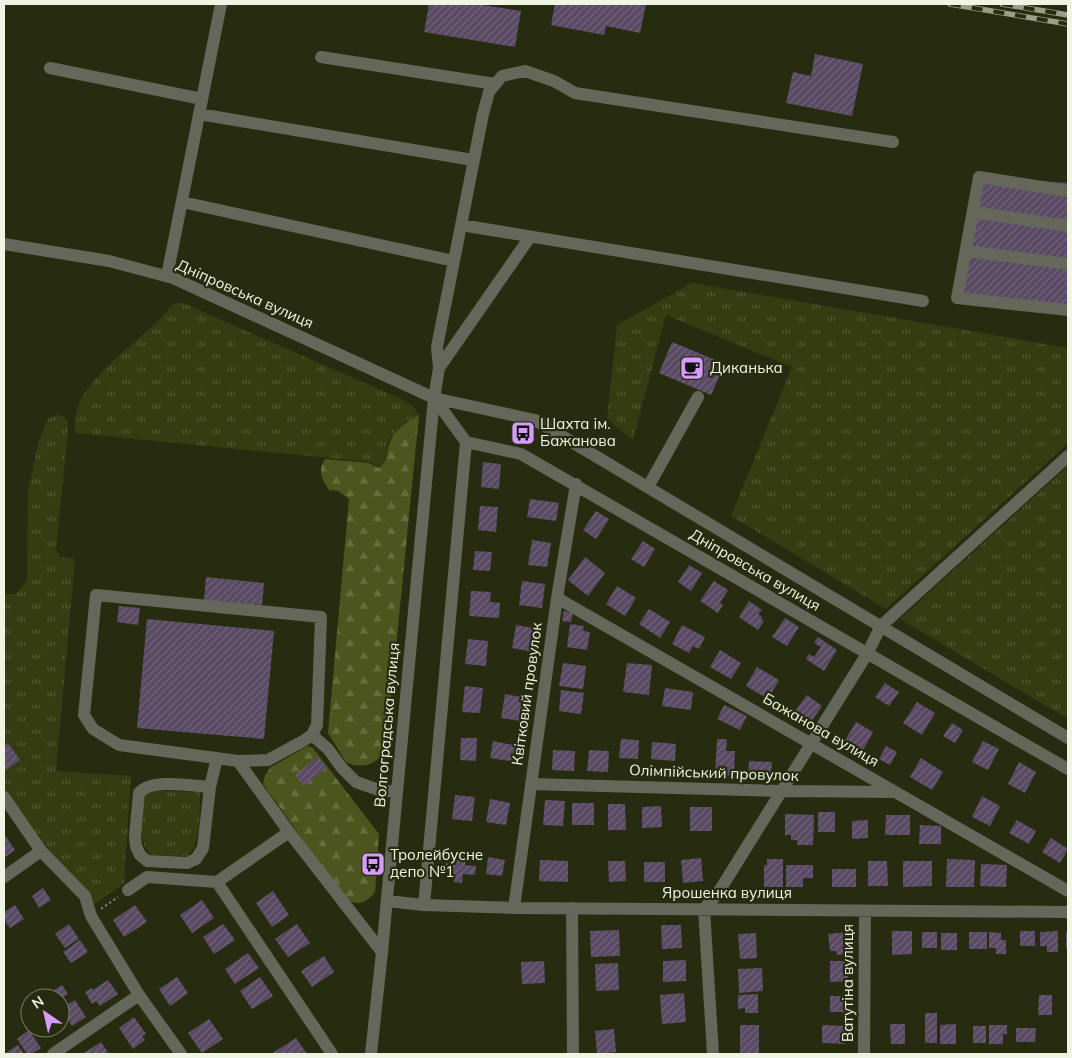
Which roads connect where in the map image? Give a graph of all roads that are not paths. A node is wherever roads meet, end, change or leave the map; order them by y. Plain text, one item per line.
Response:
1 (221, 4) edge
2 (321, 57) dead end
3 (50, 68) dead end
4 (495, 84) junction
5 (202, 99) junction
6 (199, 114) junction
7 (893, 142) dead end
8 (473, 160) junction
9 (1068, 191) edge
10 (182, 202) junction
11 (973, 212) junction
12 (461, 225) junction
13 (1068, 226) edge
14 (530, 237) junction
15 (4, 244) edge
16 (967, 250) junction
17 (454, 261) junction
18 (1068, 264) edge
19 (167, 276) junction
20 (923, 301) dead end
21 (1068, 310) edge
22 (439, 368) junction
23 (434, 398) junction
24 (698, 398) dead end
25 (466, 442) junction
26 (1068, 456) edge
27 (576, 484) junction
28 (648, 487) junction
29 (557, 598) junction
30 (881, 626) junction
31 (867, 654) junction
32 (312, 735) junction
33 (1068, 738) edge
34 (811, 743) junction
35 (217, 758) junction
36 (238, 761) junction
37 (1068, 769) edge
38 (531, 784) junction
39 (210, 787) junction
40 (781, 791) junction
41 (397, 792) junction
42 (896, 792) junction
43 (4, 797) edge
44 (289, 832) junction
45 (41, 850) junction
46 (4, 877) edge
47 (217, 882) junction
48 (128, 890) road end
49 (1068, 891) edge
50 (387, 901) junction
51 (424, 905) junction
52 (514, 908) junction
53 (572, 908) junction
54 (704, 910) junction
55 (864, 911) junction
56 (1068, 912) edge
57 (382, 952) junction
58 (139, 995) junction
59 (53, 1054) edge
60 (181, 1054) edge
61 (332, 1054) edge
62 (371, 1054) edge
63 (573, 1054) edge
64 (713, 1054) edge
65 (864, 1054) edge

1 - 5 street
2 - 4 street
3 - 5 street
4 - 7 street
4 - 8 street
5 - 6 street
6 - 8 street
6 - 10 street
8 - 12 street
9 - 11 street
10 - 17 street
10 - 19 street
11 - 13 street
11 - 16 street
12 - 14 street
12 - 17 street
14 - 20 street
14 - 22 street
15 - 19 street, Дніпровська вулиця
16 - 18 street
16 - 21 street
17 - 22 street
19 - 23 street, Дніпровська вулиця
22 - 23 street, Волгоградська вулиця
23 - 25 street, Дніпровська вулиця
23 - 28 street, Дніпровська вулиця
23 - 41 street, Волгоградська вулиця
24 - 28 street
25 - 27 street, Дніпровська вулиця
25 - 51 street
26 - 30 street
27 - 29 street, Квітковий провулок
27 - 31 street, Дніпровська вулиця
28 - 30 street, Дніпровська вулиця
29 - 34 street, Бажанова вулиця
29 - 38 street, Квітковий провулок
30 - 31 street
30 - 33 street, Дніпровська вулиця
31 - 34 street
31 - 37 street, Дніпровська вулиця
32 - 35 street
32 - 36 street
32 - 41 street
34 - 40 street
34 - 42 street, Бажанова вулиця
35 - 36 street
35 - 39 street
36 - 44 street
38 - 40 street, Олімпійський провулок
38 - 52 street, Квітковий провулок
39 - 39 street
40 - 42 street, Олімпійський провулок
40 - 54 street
41 - 50 street, Волгоградська вулиця
42 - 49 street, Бажанова вулиця
43 - 45 street
44 - 47 street
44 - 57 street
45 - 46 street
45 - 58 street
47 - 48 street
47 - 61 street
50 - 51 street, Ярошенка вулиця
50 - 57 street, Волгоградська вулиця
51 - 52 street, Ярошенка вулиця
52 - 53 street, Ярошенка вулиця
53 - 54 street, Ярошенка вулиця
53 - 63 street
54 - 55 street, Ярошенка вулиця
54 - 64 street
55 - 56 street, Ярошенка вулиця
55 - 65 street, Ватутіна вулиця
57 - 62 street, Волгоградська вулиця
58 - 59 street
58 - 60 street

